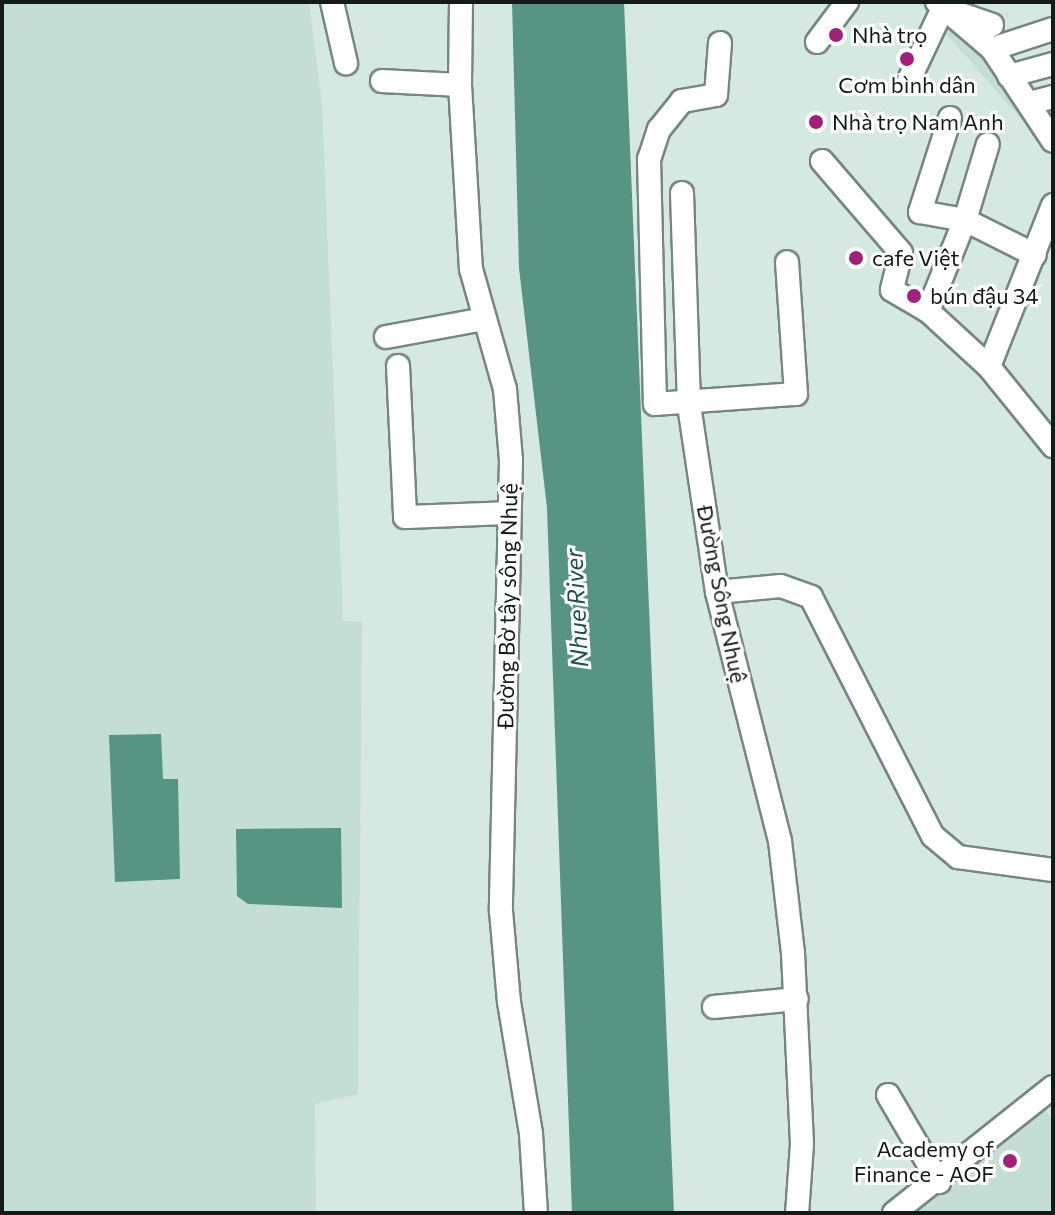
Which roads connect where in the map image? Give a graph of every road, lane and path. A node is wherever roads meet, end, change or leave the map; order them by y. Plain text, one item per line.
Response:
1 (332, 2) edge
2 (461, 2) edge
3 (847, 2) edge
4 (940, 5) edge
5 (992, 25) dead end
6 (1053, 29) edge
7 (817, 42) dead end
8 (720, 43) dead end
9 (992, 49) junction
10 (346, 63) dead end
11 (1053, 64) edge
12 (1009, 76) junction
13 (909, 80) dead end
14 (382, 81) dead end
15 (460, 85) junction
16 (1053, 97) edge
17 (1030, 103) junction
18 (950, 118) dead end
19 (1053, 141) edge
20 (988, 144) dead end
21 (822, 161) dead end
22 (682, 193) dead end
23 (1053, 205) edge
24 (965, 220) junction
25 (1035, 255) junction
26 (787, 262) dead end
27 (928, 311) junction
28 (484, 319) junction
29 (386, 337) dead end
30 (398, 366) dead end
31 (989, 367) junction
32 (689, 405) junction
33 (1053, 446) edge
34 (508, 513) junction
35 (719, 599) junction
36 (1053, 870) edge
37 (797, 999) junction
38 (714, 1007) dead end
39 (1053, 1087) edge
40 (888, 1095) dead end
41 (939, 1182) junction
42 (536, 1213) edge
43 (797, 1213) edge
44 (894, 1213) edge

1 - 10 street
2 - 15 street, Đường Bờ tây sông Nhuệ
3 - 7 street
4 - 5 street
4 - 9 street
4 - 13 street
6 - 9 street
8 - 32 street
9 - 12 street
11 - 12 street
12 - 17 street
14 - 15 street
15 - 28 street, Đường Bờ tây sông Nhuệ
16 - 17 street
17 - 19 street
18 - 24 street
20 - 24 street
21 - 27 street
22 - 32 street, Đường Sông Nhuệ
23 - 25 street
24 - 25 street
24 - 27 street
25 - 31 street
26 - 32 street
27 - 31 street
28 - 29 street
28 - 34 street, Đường Bờ tây sông Nhuệ
30 - 34 street
31 - 33 street
32 - 35 street, Đường Sông Nhuệ
34 - 42 street, Đường Bờ tây sông Nhuệ
35 - 36 street
35 - 37 street, Đường Sông Nhuệ
37 - 38 street
37 - 43 street, Đường Sông Nhuệ
39 - 41 street
40 - 41 street
41 - 44 street

